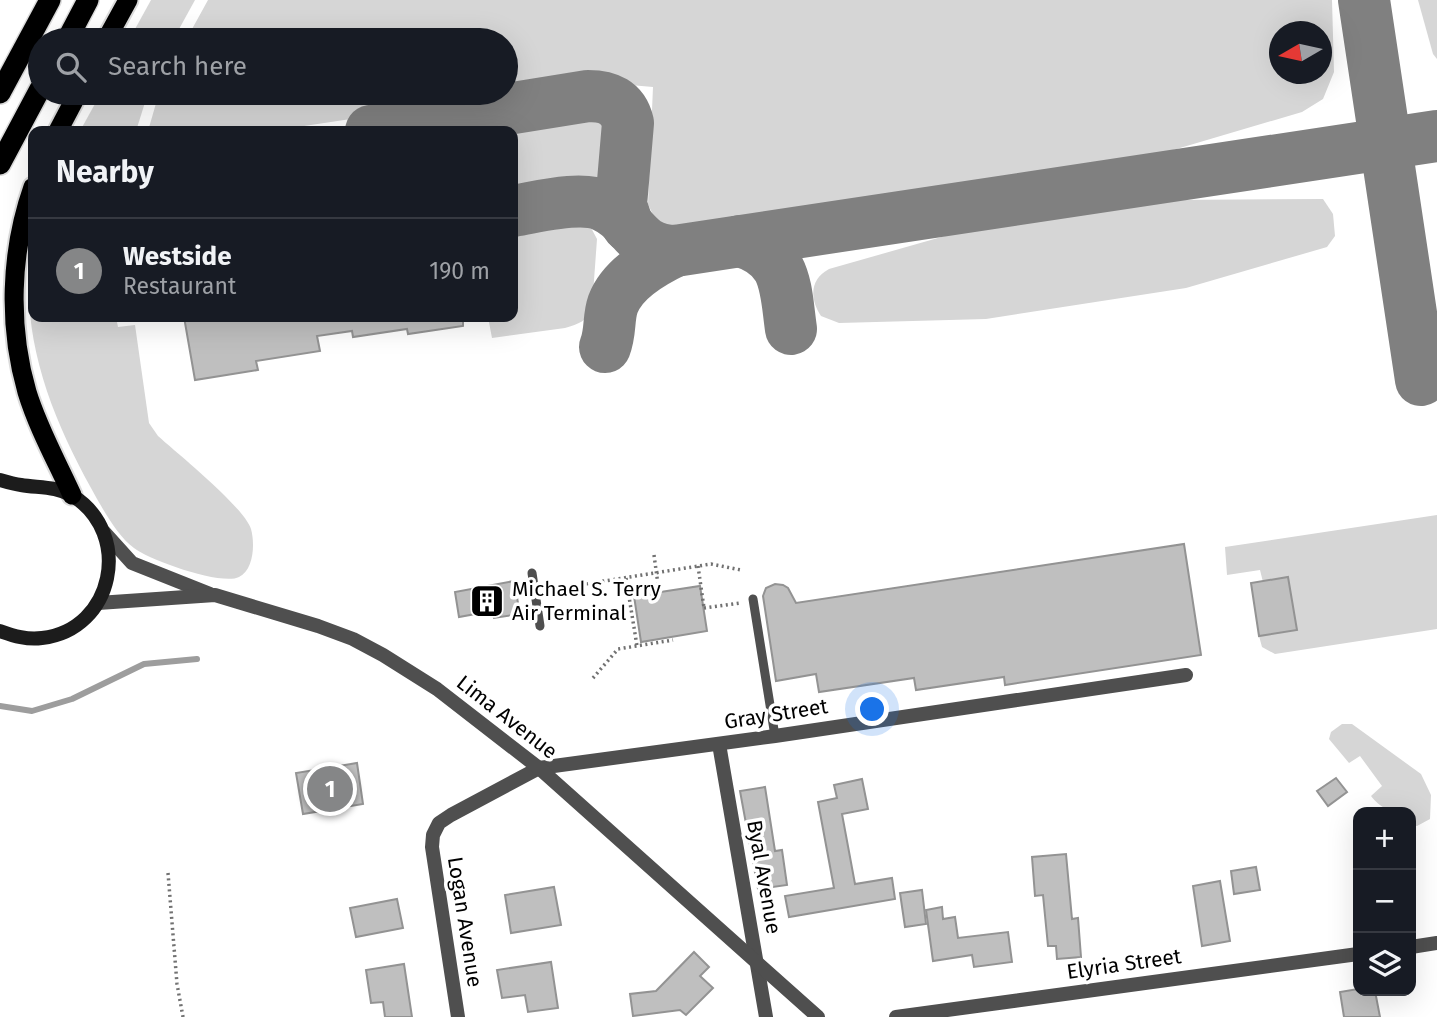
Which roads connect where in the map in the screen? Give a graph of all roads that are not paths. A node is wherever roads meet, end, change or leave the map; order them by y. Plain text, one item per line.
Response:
1 (50, 0) edge
2 (88, 0) edge
3 (128, 0) edge
4 (35, 28) edge
5 (73, 28) edge
6 (113, 28) edge
7 (28, 41) edge
8 (0, 93) edge
9 (31, 105) edge
10 (72, 105) edge
11 (61, 126) edge
12 (0, 164) edge
13 (28, 201) edge
14 (0, 480) edge
15 (72, 495) junction
16 (104, 532) junction
17 (532, 573) dead end
18 (215, 596) junction
19 (753, 600) road end
20 (99, 603) junction
21 (541, 626) dead end
22 (0, 631) edge
23 (1186, 675) dead end
24 (775, 737) junction
25 (719, 744) junction
26 (539, 768) junction
27 (1437, 943) edge
28 (1416, 946) edge
29 (1353, 955) edge
30 (757, 962) junction
31 (458, 1017) edge
32 (766, 1017) edge
33 (818, 1017) edge
34 (897, 1017) edge

1 - 4 highway
2 - 5 highway
3 - 6 highway
7 - 8 highway
9 - 12 highway
10 - 11 highway
13 - 15 highway
14 - 15 main road
15 - 16 main road
16 - 18 street
16 - 20 main road
17 - 21 lane
18 - 20 street, Lima Avenue
18 - 26 street, Lima Avenue
19 - 24 lane
20 - 22 main road
23 - 24 street, Gray Street
24 - 25 street, Gray Street
25 - 26 street, Gray Street
25 - 30 street, Byal Avenue
26 - 30 street, Lima Avenue
26 - 31 street, Logan Avenue
27 - 28 street
29 - 34 street, Elyria Street
30 - 32 street, Byal Avenue
30 - 33 street, Lima Avenue

